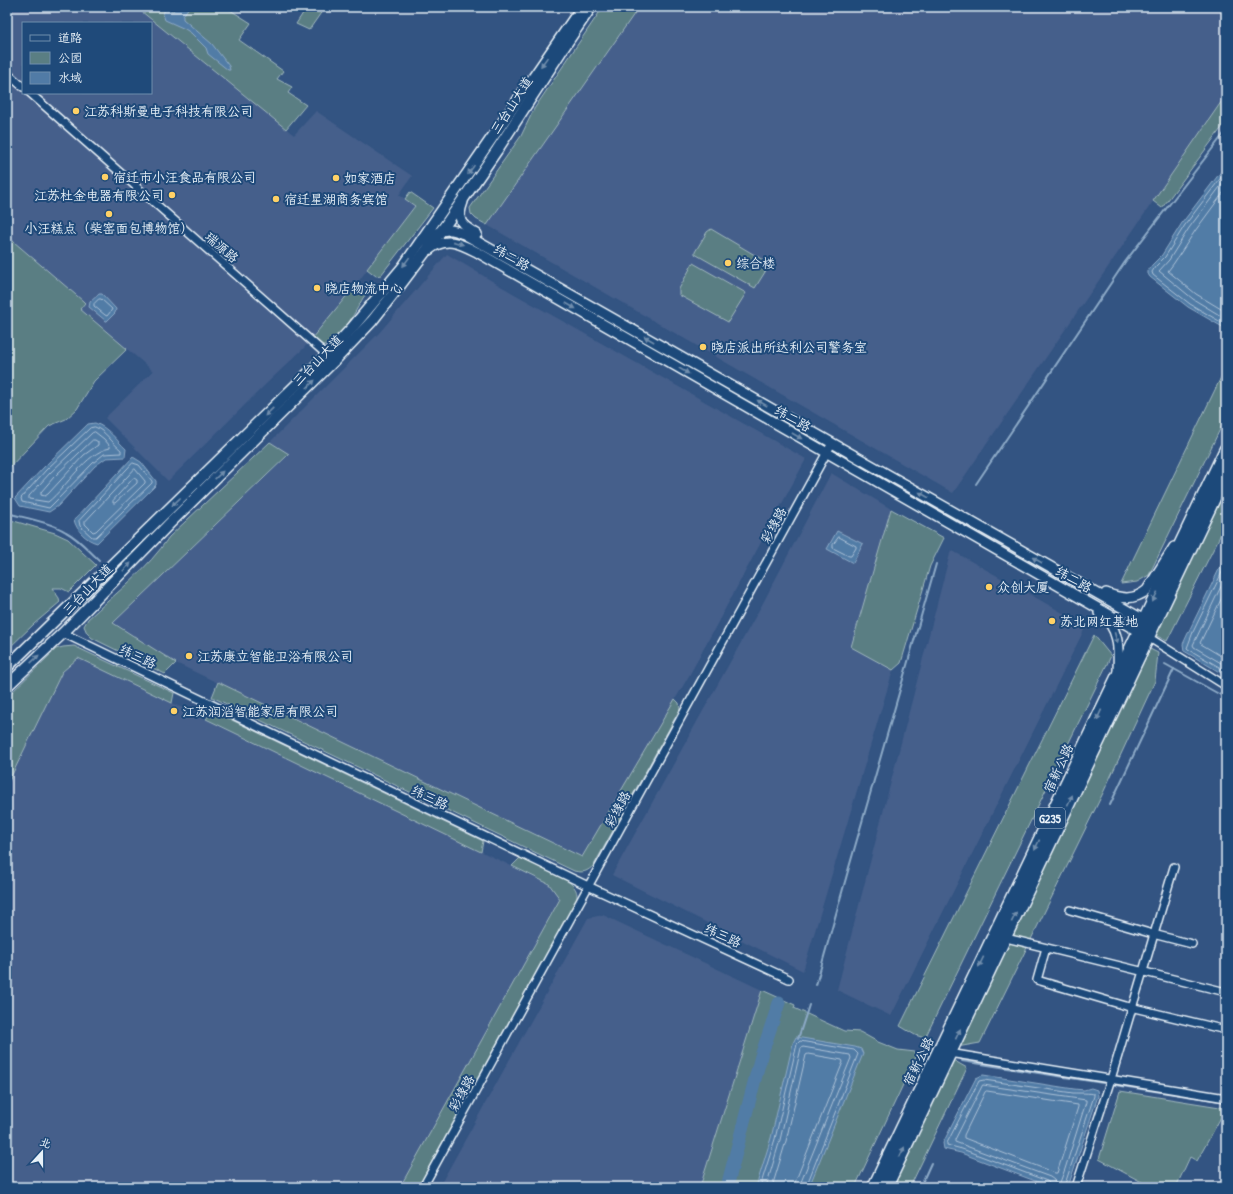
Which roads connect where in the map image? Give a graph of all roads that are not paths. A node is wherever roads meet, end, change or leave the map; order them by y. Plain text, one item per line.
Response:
1 (582, 7) edge
2 (591, 7) edge
3 (7, 73) edge
4 (22, 86) edge
5 (31, 94) edge
6 (465, 197) junction
7 (440, 232) junction
8 (420, 243) junction
9 (423, 255) junction
10 (542, 278) junction
11 (327, 356) junction
12 (832, 443) junction
13 (1226, 448) edge
14 (827, 453) junction
15 (1226, 473) edge
16 (1206, 490) junction
17 (1077, 582) junction
18 (1058, 585) junction
19 (1144, 620) junction
20 (63, 633) junction
21 (1143, 634) junction
22 (7, 666) edge
23 (1118, 676) junction
24 (7, 686) edge
25 (1226, 686) edge
26 (1174, 867) dead end
27 (588, 886) junction
28 (1070, 910) dead end
29 (1153, 934) junction
30 (999, 937) junction
31 (1192, 944) dead end
32 (1046, 948) junction
33 (1142, 971) junction
34 (789, 979) dead end
35 (1226, 992) edge
36 (1132, 1007) junction
37 (1226, 1030) edge
38 (949, 1052) junction
39 (1111, 1079) junction
40 (1226, 1098) edge
41 (423, 1187) edge
42 (874, 1187) edge
43 (886, 1187) edge
44 (1076, 1187) edge

1 -> 8 main road, 三台山大道
2 - 6 main road, 三台山大道
3 - 4 street
5 - 11 street, 瑞源路
6 - 7 main road, 三台山大道
6 - 10 street
7 - 8 street, 纬二路
7 - 9 main road, 三台山大道
7 - 10 street, 纬二路
8 -> 11 main road, 三台山大道
9 -> 14 street, 纬二路
20 -> 9 main road, 三台山大道
12 -> 10 street, 纬二路
11 -> 22 main road, 三台山大道
12 - 14 street, 彩缘路
17 -> 12 street, 纬二路
13 - 16 highway, 宿新公路 / G235
14 - 18 street, 纬二路
14 - 27 street, 彩缘路
15 - 21 highway, 宿新公路 / G235
16 - 17 street
16 -> 19 highway, 宿新公路 / G235
17 - 19 street, 纬二路
18 - 21 street, 纬二路
18 -> 23 street
19 - 21 highway, 宿新公路 / G235
24 -> 20 main road, 三台山大道
20 - 27 street, 纬三路
21 - 23 highway, 宿新公路 / G235
21 - 25 street
30 -> 21 highway, 宿新公路 / G235
23 -> 30 highway, 宿新公路 / G235
26 - 29 street
27 - 34 street, 纬三路
27 - 41 street, 彩缘路
28 - 29 street
29 - 31 street
29 - 33 street
30 - 32 street
38 -> 30 highway, 宿新公路 / G235
30 -> 42 highway, 宿新公路 / G235
32 - 33 street
32 - 36 street
33 - 35 street
33 - 36 street
36 - 37 street
36 - 39 street
38 - 39 street
43 -> 38 highway, 宿新公路 / G235
39 - 40 street
39 - 44 street

